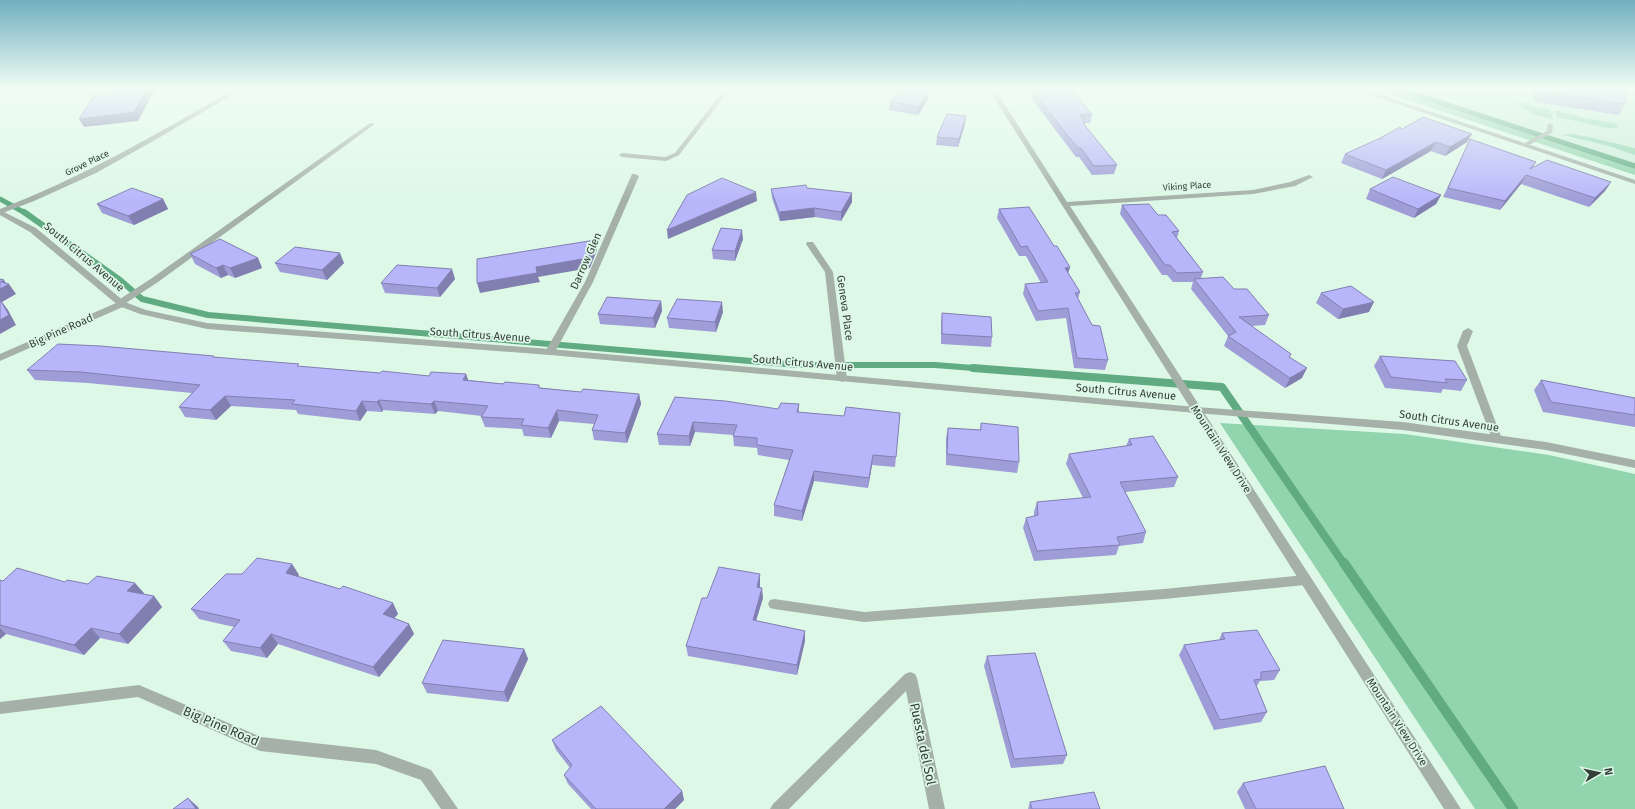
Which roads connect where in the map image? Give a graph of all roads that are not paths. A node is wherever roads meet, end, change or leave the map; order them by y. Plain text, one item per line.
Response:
1 (1550, 125) dead end
2 (175, 126) edge
3 (370, 126) edge
4 (699, 126) edge
5 (1015, 126) edge
6 (1467, 126) edge
7 (1525, 145) junction
8 (622, 154) dead end
9 (635, 176) dead end
10 (1309, 177) dead end
11 (1635, 182) edge
12 (1065, 204) junction
13 (0, 212) edge
14 (810, 244) dead end
15 (121, 304) junction
16 (1468, 331) dead end
17 (550, 352) junction
18 (0, 358) edge
19 (842, 379) junction
20 (1196, 410) junction
21 (1497, 439) junction
22 (1635, 464) edge
23 (1305, 580) junction
24 (774, 604) dead end
25 (0, 708) edge
26 (450, 809) edge
27 (778, 809) edge
28 (937, 809) edge
29 (1453, 809) edge

1 - 7 street
2 - 13 street, Grove Place
3 - 15 street, Big Pine Road
4 - 8 street
5 - 12 street, Mountain View Drive
6 - 7 street
7 - 11 street
9 - 17 street, Darrow Glen
10 - 12 street, Viking Place
12 - 20 street, Mountain View Drive
13 - 15 street, South Citrus Avenue
14 - 19 street, Geneva Place
15 - 17 street, South Citrus Avenue
15 - 18 street, Big Pine Road
16 - 21 street
17 - 19 street, South Citrus Avenue
19 - 20 street, South Citrus Avenue
20 - 21 street, South Citrus Avenue
20 - 23 street, Mountain View Drive
21 - 22 street, South Citrus Avenue
23 - 24 street
23 - 29 street, Mountain View Drive
25 - 26 street, Big Pine Road
27 - 28 street, Puesta del Sol

